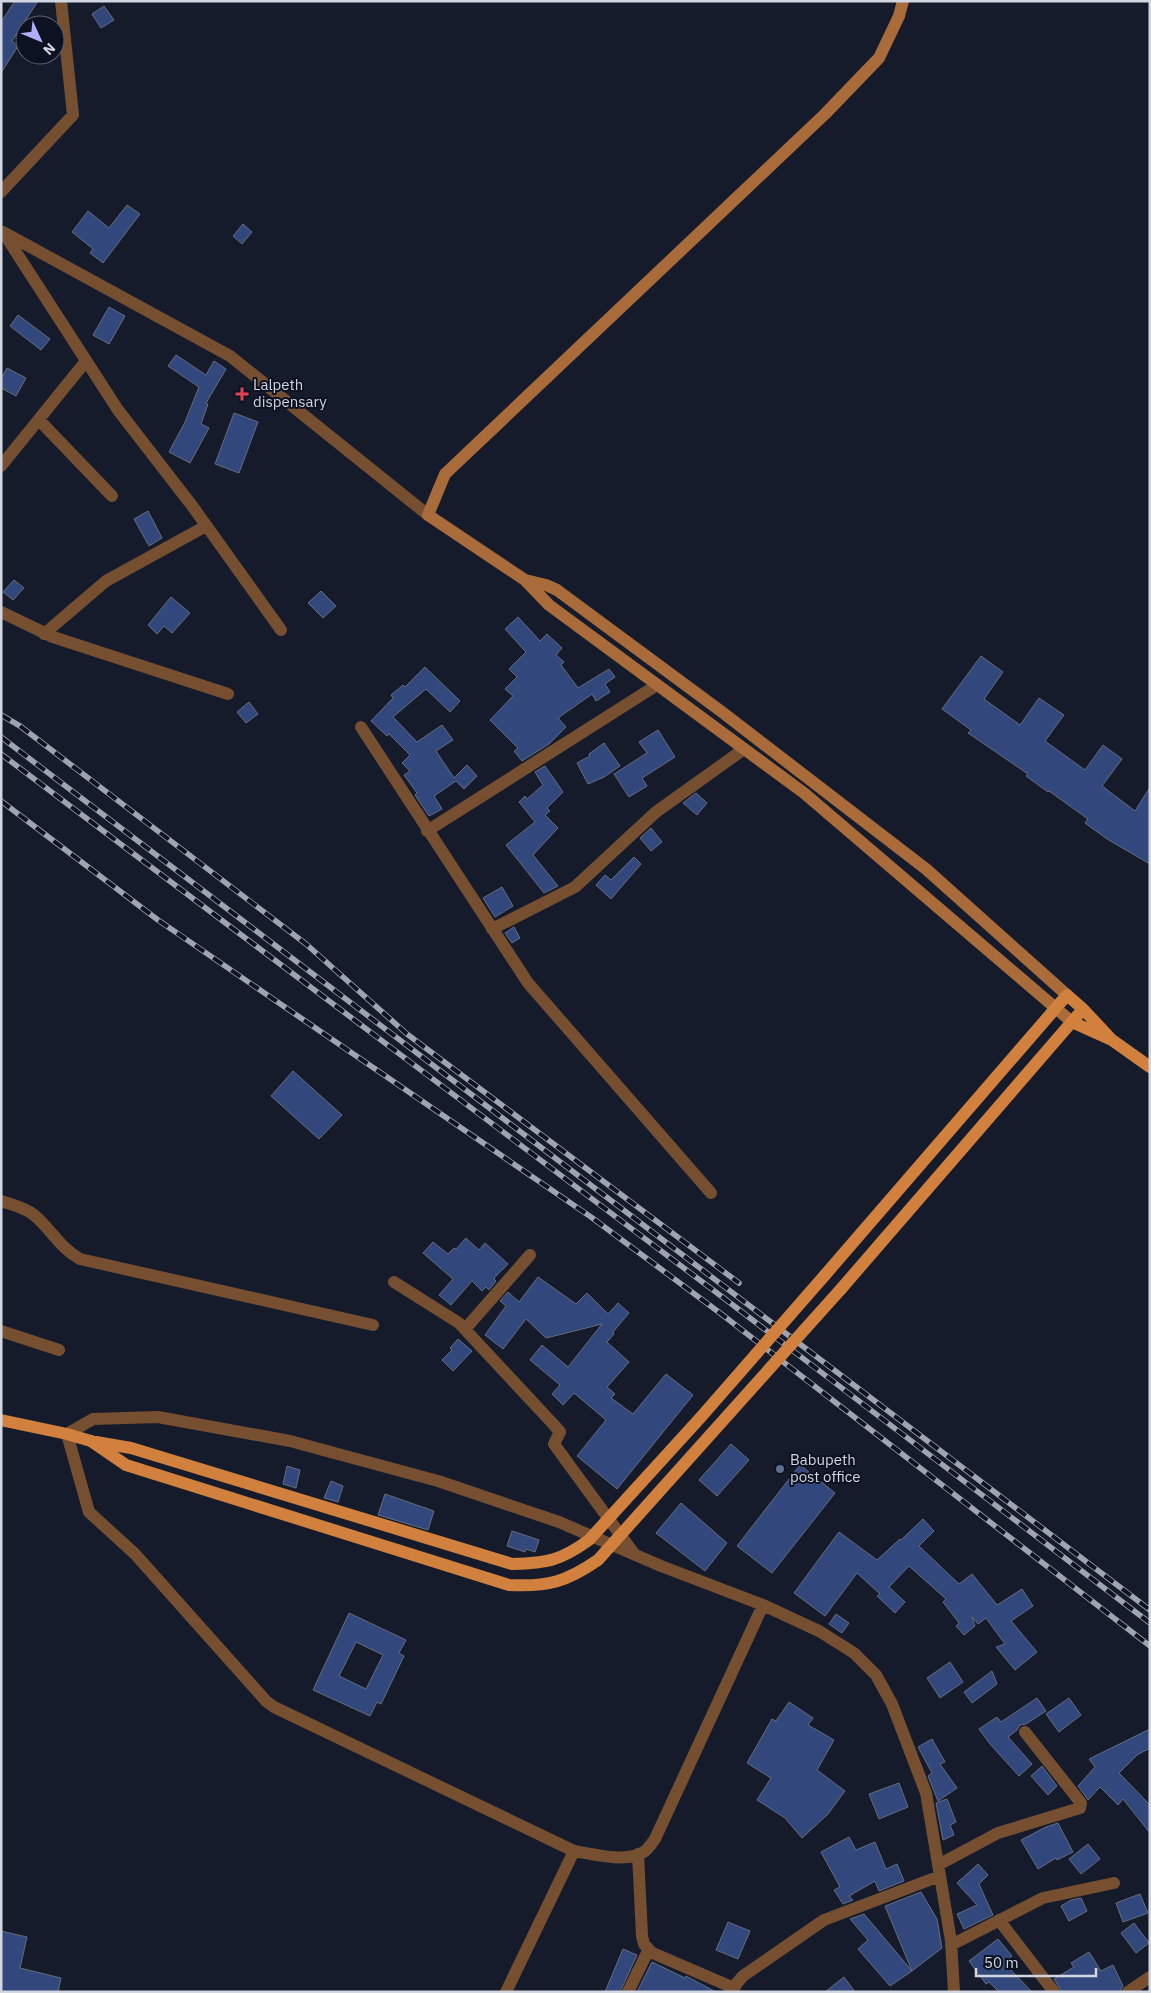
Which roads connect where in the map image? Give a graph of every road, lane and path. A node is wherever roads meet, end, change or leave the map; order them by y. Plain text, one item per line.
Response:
1 (903, 1) edge
2 (64, 2) edge
3 (1, 192) edge
4 (2, 231) edge
5 (86, 361) junction
6 (39, 420) junction
7 (1, 466) edge
8 (112, 496) dead end
9 (428, 515) junction
10 (206, 526) junction
11 (525, 580) junction
12 (1, 612) edge
13 (281, 630) dead end
14 (44, 634) junction
15 (657, 685) junction
16 (228, 694) dead end
17 (362, 728) dead end
18 (744, 749) junction
19 (427, 831) junction
20 (492, 930) junction
21 (1067, 995) junction
22 (1055, 1009) junction
23 (1083, 1009) junction
24 (1072, 1022) junction
25 (1112, 1040) junction
26 (1150, 1067) edge
27 (711, 1194) dead end
28 (1, 1201) edge
29 (530, 1255) dead end
30 (394, 1282) dead end
31 (373, 1326) dead end
32 (466, 1328) junction
33 (1, 1332) edge
34 (59, 1350) dead end
35 (1, 1420) edge
36 (67, 1434) junction
37 (91, 1441) junction
38 (635, 1555) junction
39 (763, 1605) junction
40 (1025, 1732) dead end
41 (574, 1851) junction
42 (638, 1854) junction
43 (939, 1871) junction
44 (1114, 1883) dead end
45 (999, 1920) junction
46 (951, 1944) junction
47 (648, 1951) junction
48 (1150, 1977) edge
49 (954, 1989) edge
50 (733, 1990) edge
51 (506, 1992) edge
52 (628, 1992) edge
53 (942, 1992) edge
54 (1054, 1992) edge
55 (1128, 1992) edge

1 - 9 street
2 - 3 street
4 - 5 street
4 - 9 street
5 - 6 street
5 - 10 street
6 - 7 street
6 - 8 street
9 - 11 street
10 - 13 street
10 - 14 street
11 - 15 street
11 - 21 street
12 - 14 street
14 - 16 street
15 - 18 street
15 - 19 street
17 - 19 street
18 - 20 street
18 - 22 street
19 - 20 street
20 - 27 street
21 - 22 main road
21 - 23 main road
22 - 24 street
22 - 37 main road, bridge
23 - 24 main road
23 - 25 main road
24 - 25 main road
24 - 37 main road, bridge
25 - 26 main road
28 - 31 street
29 - 32 street
30 - 32 street
32 - 38 street
33 - 34 street
35 - 36 main road
36 - 37 main road
36 - 38 street
36 - 41 street
38 - 39 street
39 - 42 street
39 - 43 street
40 - 43 street
41 - 42 street
41 - 51 street
42 - 47 street
43 - 46 street
43 - 50 street
44 - 45 street
45 - 46 street
45 - 54 street
46 - 49 street
47 - 50 street
47 - 52 street
48 - 55 street
49 - 53 street

